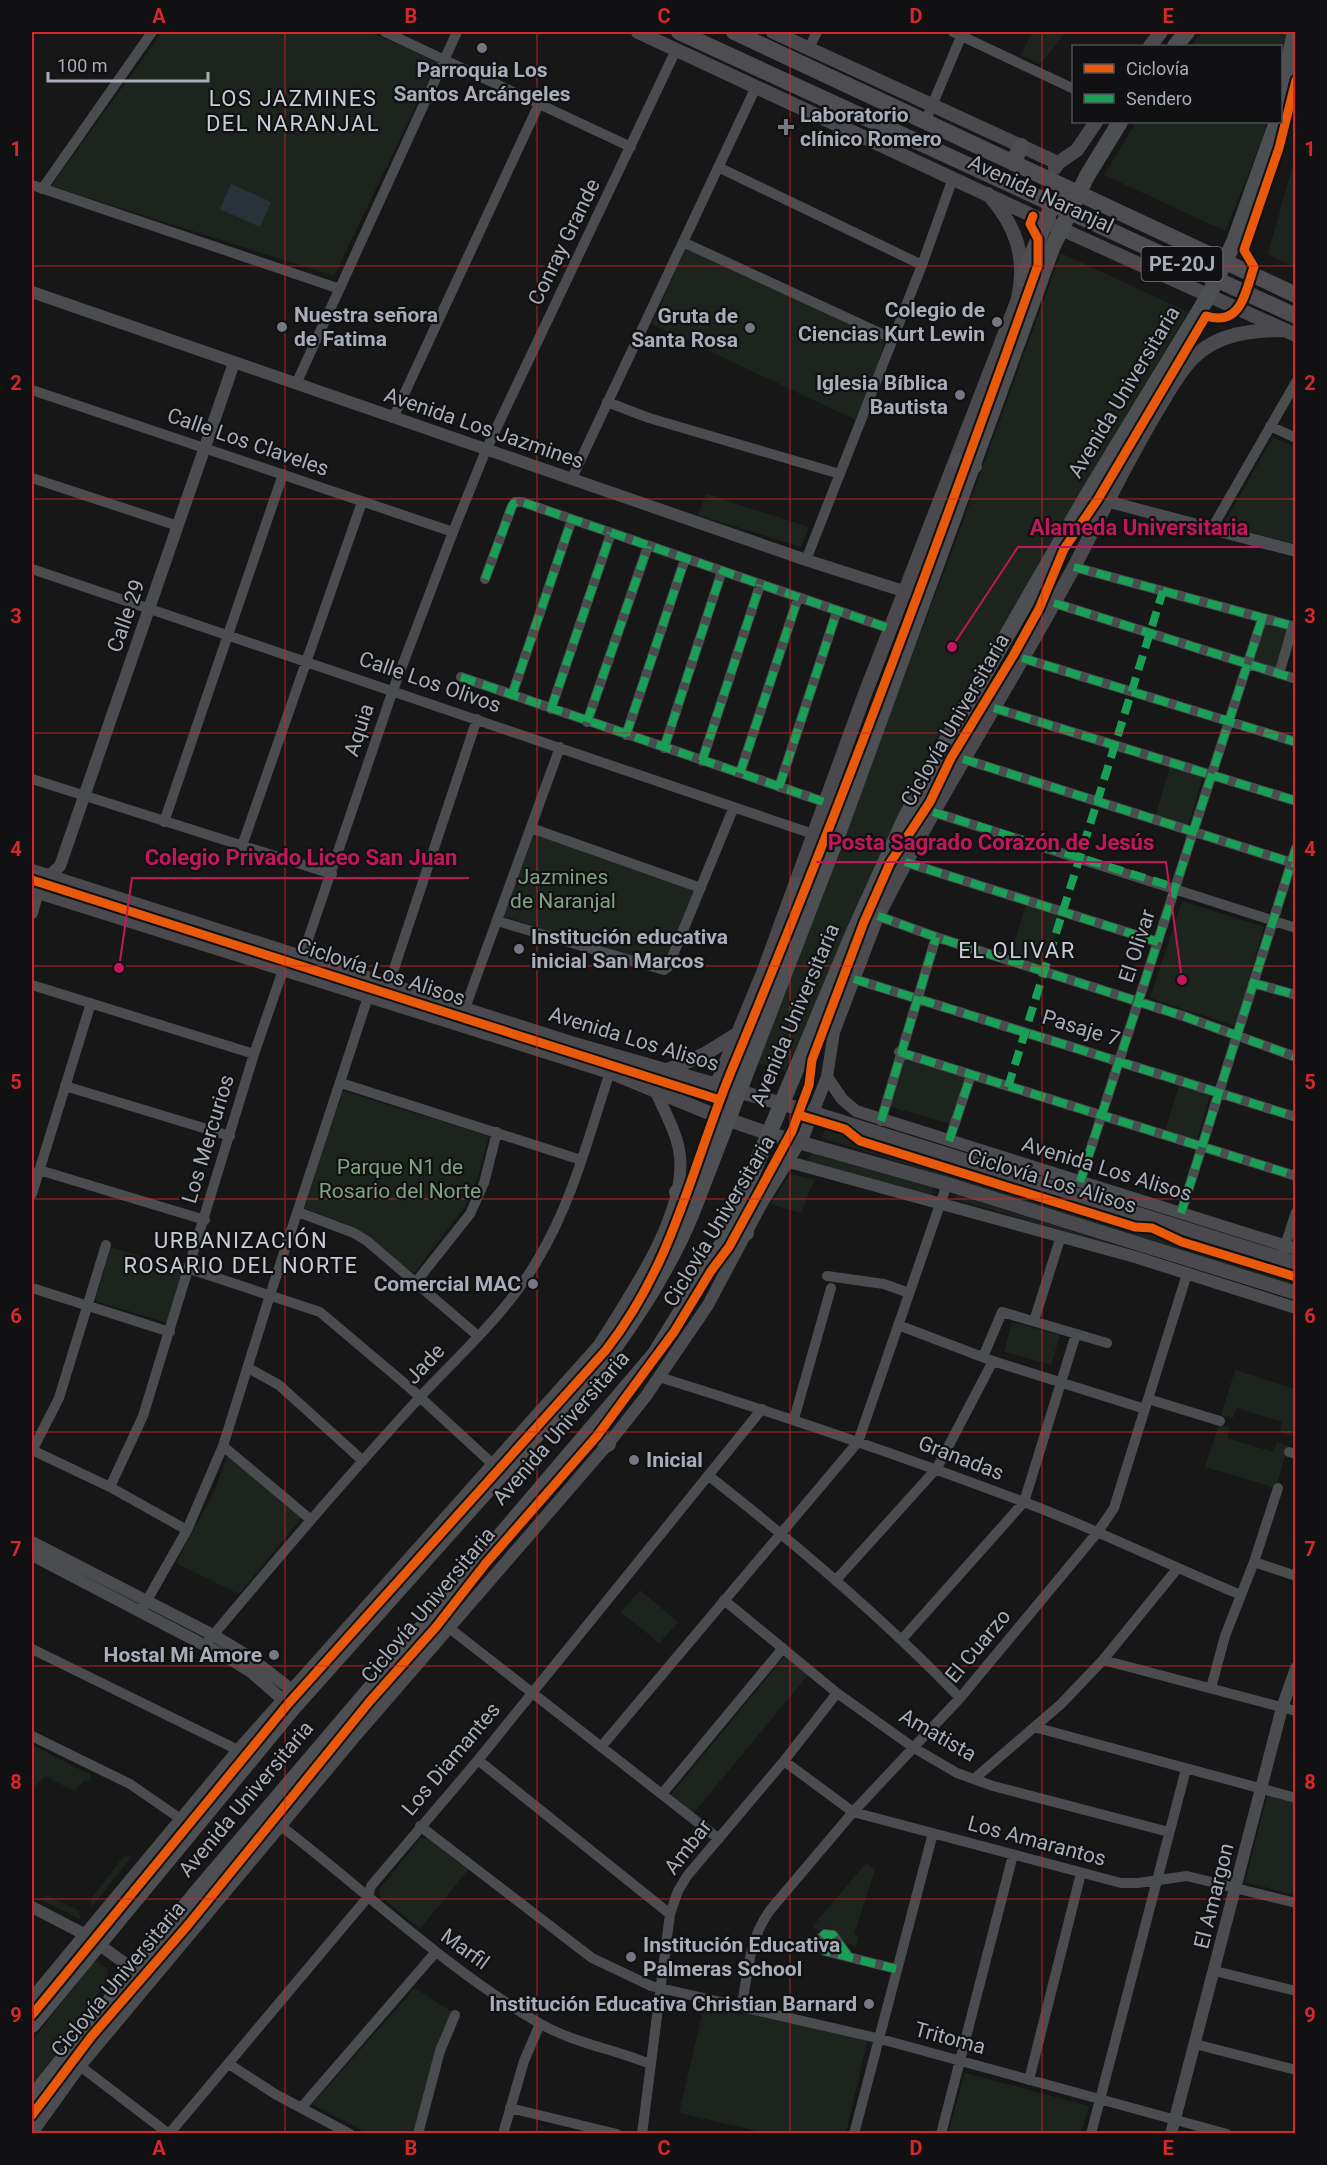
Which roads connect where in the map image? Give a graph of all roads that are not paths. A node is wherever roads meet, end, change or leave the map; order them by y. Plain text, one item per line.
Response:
1 (152, 32) edge
2 (385, 32) edge
3 (457, 32) edge
4 (638, 32) edge
5 (679, 32) edge
6 (734, 32) edge
7 (773, 32) edge
8 (817, 32) edge
9 (1161, 32) edge
10 (1187, 32) edge
11 (1295, 32) edge
12 (959, 33) edge
13 (1151, 45) edge
14 (1176, 45) edge
15 (808, 48) junction
16 (676, 50) junction
17 (444, 59) junction
18 (756, 87) junction
19 (1072, 88) edge
20 (1282, 98) edge
21 (539, 104) junction
22 (933, 105) junction
23 (925, 122) junction
24 (1095, 123) edge
25 (1119, 123) edge
26 (1277, 123) edge
27 (1021, 146) junction
28 (631, 147) junction
29 (1013, 163) junction
30 (1058, 163) junction
31 (718, 167) junction
32 (953, 178) junction
33 (1049, 180) junction
34 (37, 187) edge
35 (988, 194) junction
36 (1078, 194) junction
37 (1053, 204) junction
38 (1069, 212) junction
39 (1053, 225) junction
40 (683, 242) junction
41 (1225, 262) junction
42 (922, 265) junction
43 (1022, 279) junction
44 (1217, 280) junction
45 (338, 288) junction
46 (32, 292) edge
47 (1209, 295) junction
48 (1296, 295) edge
49 (1296, 316) edge
50 (1291, 332) edge
51 (893, 339) junction
52 (234, 363) junction
53 (1296, 382) edge
54 (296, 384) junction
55 (32, 390) edge
56 (607, 402) junction
57 (393, 418) junction
58 (1270, 426) junction
59 (1296, 438) edge
60 (206, 449) junction
61 (486, 450) junction
62 (957, 460) junction
63 (974, 466) junction
64 (284, 474) junction
65 (840, 474) junction
66 (32, 478) edge
67 (572, 478) junction
68 (1087, 496) junction
69 (1107, 501) junction
70 (362, 502) junction
71 (572, 519) junction
72 (178, 526) junction
73 (1211, 530) junction
74 (453, 532) junction
75 (611, 533) junction
76 (648, 546) junction
77 (1296, 551) edge
78 (685, 559) junction
79 (806, 560) junction
80 (1074, 567) junction
81 (32, 568) edge
82 (722, 571) junction
83 (485, 579) dead end
84 (760, 585) junction
85 (904, 591) junction
86 (798, 598) junction
87 (925, 598) junction
88 (1054, 603) junction
89 (150, 608) junction
90 (837, 611) junction
91 (1262, 619) junction
92 (1294, 627) edge
93 (891, 629) junction
94 (230, 634) junction
95 (1022, 658) junction
96 (307, 660) junction
97 (1246, 664) junction
98 (1279, 674) junction
99 (461, 676) dead end
100 (1296, 679) edge
101 (393, 690) junction
102 (512, 695) junction
103 (994, 708) junction
104 (551, 709) junction
105 (477, 719) junction
106 (1230, 721) junction
107 (587, 722) junction
108 (626, 735) junction
109 (1296, 742) edge
110 (560, 747) junction
111 (664, 748) junction
112 (963, 759) junction
113 (702, 761) junction
114 (740, 773) junction
115 (1212, 776) junction
116 (32, 779) edge
117 (779, 787) junction
118 (83, 796) junction
119 (1296, 801) edge
120 (827, 802) junction
121 (733, 809) junction
122 (933, 812) junction
123 (164, 822) junction
124 (531, 828) junction
125 (1195, 832) junction
126 (816, 835) junction
127 (242, 846) junction
128 (1296, 848) edge
129 (905, 862) junction
130 (1293, 863) edge
131 (32, 874) edge
132 (332, 874) junction
133 (48, 876) junction
134 (797, 885) junction
135 (701, 888) junction
136 (1177, 888) junction
137 (35, 891) edge
138 (32, 913) edge
139 (878, 916) junction
140 (1272, 920) junction
141 (497, 921) junction
142 (1296, 928) edge
143 (800, 933) junction
144 (852, 936) junction
145 (936, 937) junction
146 (1158, 942) junction
147 (302, 957) junction
148 (283, 970) junction
149 (854, 979) junction
150 (1253, 983) junction
151 (389, 984) junction
152 (32, 985) edge
153 (1296, 995) edge
154 (368, 997) junction
155 (915, 998) junction
156 (1140, 1002) junction
157 (91, 1003) junction
158 (465, 1008) junction
159 (501, 1020) junction
160 (521, 1027) junction
161 (737, 1034) junction
162 (1235, 1036) junction
163 (496, 1037) junction
164 (517, 1044) junction
165 (899, 1052) junction
166 (254, 1054) junction
167 (1296, 1057) edge
168 (1119, 1060) junction
169 (663, 1071) junction
170 (610, 1072) junction
171 (971, 1075) junction
172 (827, 1077) junction
173 (341, 1083) junction
174 (65, 1086) junction
175 (716, 1086) junction
176 (738, 1091) junction
177 (657, 1092) junction
178 (1217, 1093) junction
179 (782, 1105) junction
180 (813, 1113) junction
181 (1101, 1116) junction
182 (1296, 1117) edge
183 (727, 1119) junction
184 (881, 1121) junction
185 (497, 1132) junction
186 (770, 1134) junction
187 (230, 1136) junction
188 (800, 1142) junction
189 (949, 1142) junction
190 (1202, 1147) junction
191 (581, 1160) junction
192 (789, 1162) junction
193 (39, 1170) junction
194 (1296, 1176) edge
195 (1080, 1182) junction
196 (947, 1184) junction
197 (677, 1192) junction
198 (32, 1194) edge
199 (697, 1200) junction
200 (940, 1205) junction
201 (298, 1212) junction
202 (1296, 1212) edge
203 (1181, 1213) junction
204 (205, 1220) junction
205 (731, 1225) junction
206 (746, 1233) junction
207 (1061, 1236) junction
208 (106, 1245) dead end
209 (1287, 1251) edge
210 (1296, 1263) edge
211 (190, 1269) junction
212 (1187, 1274) junction
213 (827, 1276) dead end
214 (416, 1282) junction
215 (32, 1288) edge
216 (831, 1288) dead end
217 (909, 1293) junction
218 (1296, 1293) edge
219 (270, 1295) junction
220 (89, 1305) junction
221 (1296, 1308) edge
222 (1034, 1321) junction
223 (898, 1325) junction
224 (170, 1332) junction
225 (1076, 1334) junction
226 (478, 1336) junction
227 (1107, 1343) dead end
228 (988, 1359) junction
229 (248, 1368) junction
230 (659, 1377) junction
231 (1063, 1383) junction
232 (420, 1397) junction
233 (1147, 1404) junction
234 (762, 1409) junction
235 (794, 1419) junction
236 (1220, 1421) dead end
237 (591, 1431) junction
238 (858, 1442) junction
239 (608, 1444) junction
240 (223, 1446) junction
241 (32, 1450) edge
242 (363, 1461) junction
243 (497, 1468) junction
244 (937, 1468) junction
245 (709, 1476) junction
246 (110, 1487) junction
247 (1278, 1488) dead end
248 (1024, 1502) junction
249 (310, 1519) junction
250 (187, 1530) junction
251 (782, 1533) junction
252 (1097, 1533) junction
253 (32, 1542) edge
254 (32, 1555) edge
255 (1254, 1562) junction
256 (1177, 1569) junction
257 (1296, 1576) edge
258 (836, 1580) junction
259 (1241, 1595) junction
260 (724, 1600) junction
261 (144, 1606) junction
262 (448, 1627) junction
263 (213, 1635) junction
264 (903, 1638) junction
265 (205, 1645) junction
266 (432, 1645) junction
267 (32, 1648) edge
268 (783, 1648) junction
269 (1103, 1659) junction
270 (1296, 1668) edge
271 (384, 1669) junction
272 (1211, 1688) junction
273 (292, 1690) junction
274 (837, 1693) junction
275 (532, 1694) junction
276 (960, 1698) junction
277 (283, 1700) junction
278 (1282, 1708) junction
279 (1296, 1711) edge
280 (1034, 1727) junction
281 (32, 1736) edge
282 (601, 1747) junction
283 (914, 1748) junction
284 (244, 1755) junction
285 (478, 1760) junction
286 (784, 1761) junction
287 (1186, 1769) junction
288 (974, 1779) junction
289 (1261, 1789) junction
290 (662, 1794) junction
291 (1296, 1798) edge
292 (853, 1812) junction
293 (187, 1823) junction
294 (281, 1826) junction
295 (420, 1826) junction
296 (1168, 1832) junction
297 (933, 1833) junction
298 (718, 1839) junction
299 (1013, 1855) junction
300 (1081, 1873) junction
301 (1157, 1879) junction
302 (1235, 1887) junction
303 (368, 1897) junction
304 (1296, 1903) edge
305 (32, 1907) edge
306 (670, 1914) junction
307 (93, 1939) junction
308 (435, 1953) junction
309 (848, 1956) dead end
310 (896, 1969) junction
311 (134, 1970) junction
312 (1215, 1971) junction
313 (660, 1988) junction
314 (1296, 1991) edge
315 (32, 1998) edge
316 (742, 2005) junction
317 (455, 2015) dead end
318 (540, 2024) junction
319 (32, 2025) edge
320 (877, 2038) junction
321 (1196, 2044) junction
322 (960, 2061) junction
323 (229, 2064) junction
324 (650, 2064) junction
325 (80, 2066) junction
326 (1296, 2070) edge
327 (1029, 2080) junction
328 (32, 2098) edge
329 (1100, 2099) junction
330 (301, 2108) junction
331 (510, 2108) junction
332 (1175, 2119) junction
333 (32, 2133) edge
334 (169, 2133) edge
335 (350, 2133) edge
336 (417, 2133) edge
337 (503, 2133) edge
338 (617, 2133) edge
339 (642, 2133) edge
340 (854, 2133) edge
341 (941, 2133) edge
342 (1091, 2133) edge
343 (1171, 2133) edge
344 (1227, 2133) edge

1 - 34 street
2 - 17 street
3 - 17 street
4 - 16 main road, Avenida Naranjal
5 - 37 highway, Avenida Naranjal / PE-20J
6 - 23 highway, Avenida Naranjal / PE-20J
7 - 15 main road, Avenida Naranjal
8 - 15 street
9 - 13 main road
10 - 14 main road
11 - 20 main road
12 - 19 street
12 - 22 street
15 - 22 main road, Avenida Naranjal
16 - 18 main road, Avenida Naranjal
16 - 28 street, Conray Grande
17 - 21 street
17 - 45 street
18 - 31 street
18 - 32 main road, Avenida Naranjal
21 - 28 street
21 - 57 street
22 - 23 street
22 - 27 main road, Avenida Naranjal
23 - 29 highway, Avenida Naranjal / PE-20J
24 - 30 main road
25 - 36 main road, Avenida Universitaria
26 - 41 main road, Avenida Universitaria
27 - 29 highway
27 - 30 main road, Avenida Naranjal
28 - 61 street, Conray Grande
29 - 33 highway, Avenida Naranjal / PE-20J
30 - 33 main road
31 - 40 street
31 - 42 street
32 - 35 main road, Avenida Naranjal
32 - 42 street
33 - 36 highway, Avenida Naranjal / PE-20J
34 - 45 street
35 - 39 main road, Avenida Naranjal
35 - 43 main road
36 - 37 highway
36 - 38 main road, Avenida Universitaria
36 - 41 highway, Avenida Naranjal / PE-20J
37 - 38 highway, Avenida Naranjal / PE-20J
37 - 39 highway
38 - 39 main road, Avenida Universitaria
38 - 44 highway, Avenida Naranjal / PE-20J
39 - 43 highway
39 - 47 main road, Avenida Naranjal
39 - 63 main road, Avenida Universitaria
40 - 51 street
40 - 56 street
41 - 44 main road, Avenida Universitaria
41 - 48 highway, Avenida Naranjal / PE-20J
42 - 51 street
43 - 62 main road
44 - 47 main road, Avenida Universitaria
44 - 49 highway, Avenida Naranjal / PE-20J
45 - 54 street
46 - 52 street, Avenida Los Jazmines
47 - 50 main road, Avenida Naranjal
47 - 68 main road, Avenida Universitaria
50 - 69 main road, Avenida Universitaria
51 - 65 street
52 - 54 street, Avenida Los Jazmines
52 - 60 street, Calle 29
53 - 58 street
54 - 57 street, Avenida Los Jazmines
55 - 60 street, Calle Los Claveles
56 - 65 street
56 - 67 street
57 - 61 street, Avenida Los Jazmines
58 - 59 street
58 - 73 street
60 - 64 street, Calle Los Claveles
60 - 72 street, Calle 29
61 - 67 street, Avenida Los Jazmines
61 - 74 street, Aquia
62 - 63 main road
62 - 85 main road
63 - 87 main road, Avenida Universitaria
64 - 70 street, Calle Los Claveles
64 - 94 street
65 - 79 street
66 - 72 street
67 - 79 street, Avenida Los Jazmines
68 - 69 street
68 - 144 main road, Avenida Universitaria
69 - 73 street
69 - 80 main road, Avenida Universitaria
70 - 74 street, Calle Los Claveles
70 - 96 street
71 - 75 street
71 - 83 street
71 - 102 street
72 - 89 street, Calle 29
73 - 77 street
74 - 101 street, Aquia
75 - 76 street
75 - 104 street
76 - 78 street
76 - 107 street
78 - 82 street
78 - 108 street
79 - 85 street, Avenida Los Jazmines
80 - 88 main road, Avenida Universitaria
80 - 91 street
81 - 89 street, Calle Los Olivos
82 - 84 street
82 - 111 street
84 - 86 street
84 - 113 street
85 - 87 street, Avenida Los Jazmines
85 - 93 main road
86 - 90 street
86 - 114 street
87 - 143 main road, Avenida Universitaria
88 - 95 main road, Avenida Universitaria
88 - 97 street
89 - 94 street, Calle Los Olivos
89 - 118 street, Calle 29
90 - 93 street
90 - 117 street
91 - 92 street
91 - 97 street, El Olivar
92 - 98 street
93 - 120 main road
94 - 96 street, Calle Los Olivos
94 - 123 street
95 - 103 main road, Avenida Universitaria
95 - 106 street
96 - 101 street, Calle Los Olivos
96 - 127 street
97 - 98 street
97 - 106 street, El Olivar
98 - 100 street
99 - 102 street
101 - 105 street, Calle Los Olivos
101 - 132 street, Aquia
102 - 104 street
103 - 112 main road, Avenida Universitaria
103 - 115 street
104 - 107 street
105 - 110 street, Calle Los Olivos
105 - 151 street
106 - 109 street
106 - 115 street, El Olivar
107 - 108 street
108 - 111 street
110 - 121 street, Calle Los Olivos
110 - 124 street
111 - 113 street
112 - 122 main road, Avenida Universitaria
112 - 125 street
113 - 114 street
114 - 117 street
115 - 119 street
115 - 125 street, El Olivar
116 - 118 street
117 - 120 street
118 - 123 street
118 - 133 street, Calle 29
120 - 126 main road
121 - 126 street, Calle Los Olivos
121 - 135 street
122 - 129 main road, Avenida Universitaria
122 - 136 street
123 - 127 street
124 - 135 street
124 - 141 street
125 - 130 street
125 - 136 street, El Olivar
126 - 134 main road
127 - 132 street
128 - 130 street
129 - 139 main road, Avenida Universitaria
129 - 146 street
130 - 140 street
131 - 133 main road, Avenida Los Alisos
132 - 147 street, Aquia
133 - 137 street, Calle 29
133 - 147 main road, Avenida Los Alisos
134 - 143 main road
134 - 161 main road
135 - 141 street
136 - 140 street
136 - 146 street, El Olivar
137 - 138 street, Calle 29
137 - 148 main road, Avenida Los Alisos
139 - 144 main road
139 - 145 street
139 - 149 street, Avenida Universitaria
140 - 142 street
140 - 150 street
141 - 158 street
143 - 176 main road, Avenida Universitaria
144 - 179 main road, Avenida Universitaria
145 - 155 street
145 - 156 street
146 - 156 street, El Olivar
147 - 151 main road, Avenida Los Alisos
148 - 154 main road, Avenida Los Alisos
148 - 166 street, Los Mercurios
149 - 155 street, Pasaje 7
149 - 172 street, Avenida Universitaria
150 - 153 street
150 - 162 street
151 - 158 main road, Avenida Los Alisos
152 - 157 street
154 - 163 main road, Avenida Los Alisos
154 - 173 street
155 - 165 street
155 - 168 street, Pasaje 7
156 - 162 street
156 - 168 street, El Olivar
157 - 166 street
157 - 174 street
158 - 159 main road, Avenida Los Alisos
159 - 160 main road, Avenida Los Alisos
159 - 163 main road
160 - 164 main road
160 - 169 main road, Avenida Los Alisos
161 - 169 main road
161 - 175 main road
162 - 167 street
162 - 178 street
163 - 164 main road, Avenida Los Alisos
164 - 170 main road, Avenida Los Alisos
165 - 171 street
165 - 184 street
166 - 187 street, Los Mercurios
168 - 178 street, Pasaje 7
168 - 181 street, El Olivar
169 - 175 main road, Avenida Los Alisos
170 - 177 main road, Avenida Los Alisos
170 - 191 street, Jade
171 - 181 street
171 - 189 street
172 - 180 street, Avenida Universitaria
172 - 184 street, Avenida Los Alisos
173 - 185 street
173 - 201 street
174 - 187 street
174 - 193 street
175 - 176 main road, Avenida Los Alisos
176 - 179 main road, Avenida Los Alisos
176 - 183 main road, Avenida Universitaria
177 - 183 main road, Avenida Los Alisos
177 - 197 street, Avenida Universitaria
178 - 182 street, Pasaje 7
178 - 190 street
179 - 180 main road, Avenida Los Alisos
179 - 186 main road, Avenida Universitaria
180 - 188 street, Avenida Universitaria
180 - 209 main road, Avenida Los Alisos
181 - 190 street
181 - 195 street, El Olivar
183 - 186 main road, Avenida Los Alisos
183 - 199 main road, Avenida Universitaria
184 - 189 street, Avenida Los Alisos
185 - 191 street
185 - 214 street
186 - 188 main road, Avenida Los Alisos
186 - 205 main road, Avenida Universitaria
187 - 204 street, Los Mercurios
188 - 192 street, Avenida Universitaria
188 - 196 main road, Avenida Los Alisos
189 - 195 street, Avenida Los Alisos
190 - 194 street
190 - 203 street
191 - 226 street, Jade
192 - 200 street
192 - 206 street, Avenida Universitaria
193 - 198 street
193 - 204 street
195 - 203 street, Avenida Los Alisos
196 - 200 street
196 - 218 main road, Avenida Los Alisos
197 - 199 main road
197 - 243 street, Avenida Universitaria
199 - 243 main road, Avenida Universitaria
200 - 207 street
200 - 217 street
201 - 214 street
201 - 219 street
202 - 209 street
203 - 209 street, Avenida Los Alisos
204 - 211 street, Los Mercurios
205 - 206 main road
205 - 237 main road, Avenida Universitaria
206 - 230 street, Avenida Universitaria
207 - 212 street
207 - 222 street
208 - 220 street
209 - 210 main road, Avenida Los Alisos
211 - 219 street
211 - 224 street, Los Mercurios
212 - 221 street
212 - 233 street, El Cuarzo
213 - 217 street
214 - 226 street
215 - 220 street
216 - 235 street
217 - 223 street
219 - 229 street
219 - 232 street
220 - 224 street
220 - 241 street
222 - 225 street
222 - 228 street
223 - 228 street
223 - 238 street
224 - 246 street, Los Mercurios
225 - 227 street
225 - 231 street
226 - 232 street, Jade
228 - 231 street
228 - 244 street
229 - 240 street
229 - 242 street
230 - 234 street, Granadas
230 - 239 street, Avenida Universitaria
231 - 233 street
231 - 248 street
232 - 242 street, Jade
232 - 243 street
233 - 236 street
233 - 252 street, El Cuarzo
234 - 235 street, Granadas
234 - 245 street, Los Diamantes
235 - 238 street, Granadas
237 - 239 main road
237 - 271 main road, Avenida Universitaria
238 - 244 street, Granadas
238 - 251 street
239 - 262 street, Avenida Universitaria
240 - 249 street
240 - 250 street
241 - 246 street
242 - 249 street, Jade
243 - 273 street, Avenida Universitaria
243 - 284 main road, Avenida Universitaria
244 - 248 street, Granadas
244 - 258 street
245 - 251 street
245 - 275 street, Los Diamantes
246 - 250 street
247 - 255 street
248 - 252 street, Granadas
248 - 264 street
249 - 263 street, Jade
250 - 261 street
251 - 258 street
251 - 260 street
252 - 256 street, Granadas
252 - 276 street, El Cuarzo
253 - 261 street
254 - 261 street
255 - 257 street
255 - 259 street
256 - 259 street, Granadas
256 - 269 street
258 - 264 street
259 - 272 street
260 - 268 street, Amatista
260 - 282 street
261 - 263 street
261 - 265 street
262 - 266 street, Avenida Universitaria
262 - 275 street
263 - 265 street, Jade
263 - 273 street
264 - 276 street
265 - 277 street
266 - 271 main road
266 - 294 street, Avenida Universitaria
267 - 284 street
268 - 274 street, Amatista
268 - 290 street
269 - 272 street
269 - 280 street
270 - 278 street, El Amargon
271 - 311 main road, Avenida Universitaria
272 - 278 street
273 - 277 street, Avenida Universitaria
274 - 283 street, Amatista
274 - 286 street, Ambar
275 - 282 street
275 - 285 street, Los Diamantes
276 - 283 street, El Cuarzo
277 - 284 street, Avenida Universitaria
278 - 279 street
278 - 289 street, El Amargon
280 - 287 street
280 - 288 street
281 - 293 street
282 - 290 street
283 - 288 street, Amatista
283 - 292 street, El Cuarzo
284 - 293 main road, Avenida Universitaria
285 - 295 street, Los Diamantes
285 - 306 street
286 - 292 street, Los Amarantos
286 - 298 street, Ambar
287 - 289 street
287 - 296 street
288 - 296 street, Amatista
289 - 291 street
289 - 302 street, El Amargon
290 - 298 street
292 - 297 street, Los Amarantos
292 - 316 street, El Cuarzo
293 - 307 main road, Avenida Universitaria
294 - 303 street, Marfil
294 - 325 street, Avenida Universitaria
295 - 303 street, Los Diamantes
295 - 313 street, Tritoma
296 - 301 street
297 - 299 street, Los Amarantos
297 - 310 street
298 - 306 street, Ambar
299 - 300 street, Los Amarantos
299 - 322 street
300 - 301 street, Los Amarantos
300 - 327 street
301 - 302 street, Los Amarantos
301 - 329 street
302 - 304 street, Los Amarantos
302 - 312 street, El Amargon
303 - 308 street, Marfil
303 - 323 street, Los Diamantes
305 - 307 street
306 - 313 street, Ambar
307 - 311 street
307 - 315 street, Avenida Universitaria
307 - 319 main road, Avenida Universitaria
308 - 318 street, Marfil
308 - 330 street
309 - 310 street
310 - 320 street
311 - 328 main road, Avenida Universitaria
312 - 314 street
312 - 321 street, El Amargon
313 - 316 street, Tritoma
313 - 324 street, Ambar
316 - 320 street, Tritoma
317 - 336 street
318 - 324 street, Marfil
318 - 331 street
320 - 322 street, Tritoma
320 - 340 street
321 - 326 street
321 - 332 street, El Amargon
322 - 327 street, Tritoma
322 - 341 street
323 - 330 street
323 - 334 street, Los Diamantes
324 - 339 street, Ambar
325 - 333 street, Avenida Universitaria
325 - 334 street
327 - 329 street, Tritoma
329 - 332 street, Tritoma
329 - 342 street
330 - 335 street
331 - 337 street
331 - 338 street
332 - 343 street, El Amargon
332 - 344 street, Tritoma

